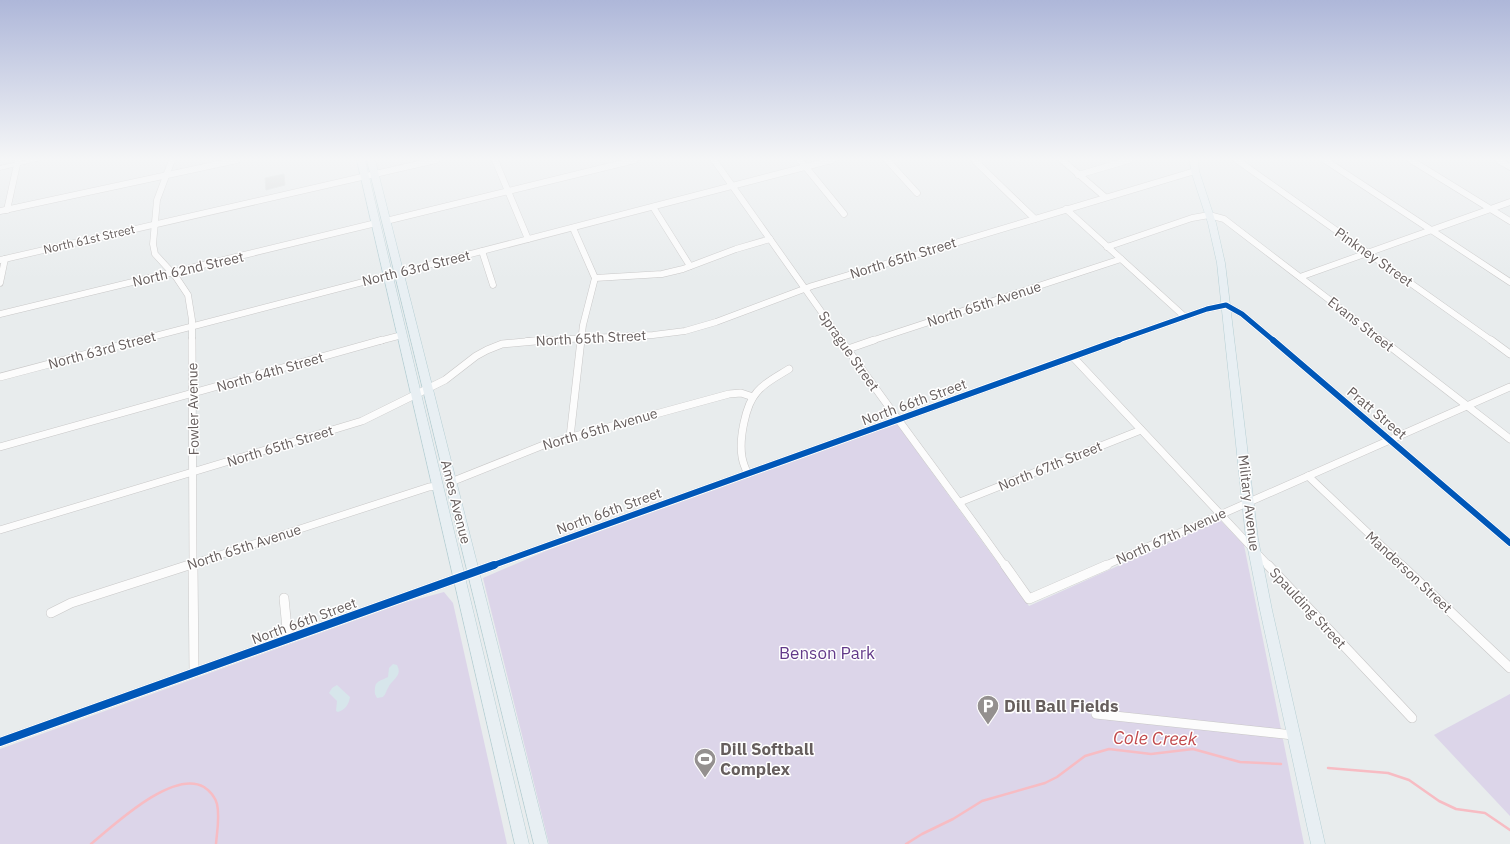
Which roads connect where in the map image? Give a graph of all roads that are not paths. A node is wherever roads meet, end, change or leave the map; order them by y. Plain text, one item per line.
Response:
1 (9, 199) edge
2 (56, 199) edge
3 (157, 199) edge
4 (265, 199) edge
5 (373, 199) edge
6 (378, 199) edge
7 (474, 199) edge
8 (511, 199) edge
9 (682, 199) edge
10 (742, 199) edge
11 (832, 199) edge
12 (1015, 199) edge
13 (1097, 199) edge
14 (1204, 199) edge
15 (1293, 199) edge
16 (1384, 199) edge
17 (1475, 199) edge
18 (1510, 202) edge
19 (653, 207) junction
20 (1066, 209) junction
21 (1490, 209) junction
22 (7, 210) junction
23 (0, 211) edge
24 (844, 214) dead end
25 (1209, 215) junction
26 (1035, 218) junction
27 (386, 221) junction
28 (1510, 221) edge
29 (376, 223) junction
30 (154, 225) junction
31 (573, 228) junction
32 (1431, 230) junction
33 (528, 239) junction
34 (770, 239) junction
35 (1107, 247) junction
36 (482, 251) junction
37 (1367, 253) junction
38 (3, 259) edge
39 (1121, 259) junction
40 (690, 266) junction
41 (172, 273) junction
42 (399, 273) junction
43 (388, 276) junction
44 (1300, 277) junction
45 (596, 278) junction
46 (1510, 282) edge
47 (0, 283) edge
48 (493, 285) dead end
49 (805, 288) junction
50 (1226, 305) junction
51 (0, 314) edge
52 (1185, 317) junction
53 (192, 326) junction
54 (402, 335) junction
55 (581, 339) junction
56 (848, 349) junction
57 (1510, 354) edge
58 (1073, 357) junction
59 (789, 369) dead end
60 (0, 376) edge
61 (1510, 386) edge
62 (427, 389) junction
63 (193, 394) junction
64 (416, 395) junction
65 (753, 397) junction
66 (1466, 406) junction
67 (897, 420) junction
68 (1141, 430) junction
69 (570, 437) junction
70 (1510, 439) edge
71 (1389, 440) junction
72 (0, 447) edge
73 (193, 472) junction
74 (748, 474) junction
75 (1308, 476) junction
76 (451, 482) junction
77 (438, 486) junction
78 (1248, 501) junction
79 (960, 502) junction
80 (1220, 514) junction
81 (0, 530) edge
82 (1510, 542) edge
83 (1256, 553) junction
84 (194, 563) junction
85 (474, 573) junction
86 (460, 578) junction
87 (284, 598) dead end
88 (1029, 599) joint
89 (51, 613) dead end
90 (288, 639) junction
91 (1510, 668) edge
92 (194, 673) junction
93 (1096, 714) dead end
94 (1412, 718) dead end
95 (1293, 735) junction
96 (0, 742) edge
97 (522, 844) edge
98 (541, 844) edge
99 (1318, 844) edge

1 - 22 street
2 - 22 street
3 - 30 street, Fowler Avenue
4 - 30 street, North 61st Street
5 - 29 main road, Ames Avenue
6 - 27 main road, Ames Avenue
7 - 27 street
8 - 33 street
9 - 19 street, North 63rd Street
10 - 34 street, Sprague Street
11 - 24 street
12 - 26 street
13 - 20 street, North 65th Street
14 - 25 main road, Military Avenue
15 - 37 street, Pinkney Street
16 - 32 street
17 - 21 street
18 - 21 street
19 - 31 street, North 63rd Street
19 - 40 street
20 - 26 street, North 65th Street
20 - 35 street
21 - 28 street
21 - 32 street
22 - 23 street
25 - 35 street
25 - 44 street, Evans Street
25 - 50 main road, Military Avenue
26 - 49 street, North 65th Street
27 - 42 main road, Ames Avenue
29 - 41 street, North 62nd Street
29 - 43 main road, Ames Avenue
30 - 38 street, North 61st Street
30 - 41 street, Fowler Avenue
31 - 33 street, North 63rd Street
31 - 45 street
32 - 37 street
32 - 46 street
33 - 36 street, North 63rd Street
34 - 40 street
34 - 49 street, Sprague Street
35 - 39 street
36 - 42 street, North 63rd Street
36 - 48 street
37 - 44 street
37 - 57 street, Pinkney Street
38 - 47 street
39 - 52 street
39 - 56 street, North 65th Avenue
40 - 45 street
41 - 51 street, North 62nd Street
41 - 53 street, Fowler Avenue
42 - 43 street, North 63rd Street
42 - 62 main road, Ames Avenue
43 - 53 street, North 63rd Street
43 - 54 main road, Ames Avenue
44 - 66 street, Evans Street
45 - 55 street
49 - 55 street, North 65th Street
49 - 56 street, Sprague Street
50 - 52 street, North 66th Street
50 - 71 street, Pratt Street
50 - 78 main road, Military Avenue
52 - 58 street, North 66th Street
53 - 60 street, North 63rd Street
53 - 63 street, Fowler Avenue
54 - 63 street, North 64th Street
54 - 64 main road, Ames Avenue
55 - 62 street, North 65th Street
55 - 69 street
56 - 67 street, Sprague Street
58 - 67 street, North 66th Street
58 - 68 street, Spaulding Street
59 - 65 street
61 - 66 street, North 67th Avenue
62 - 64 street, North 65th Street
62 - 76 main road, Ames Avenue
63 - 72 street, North 64th Street
63 - 73 street, Fowler Avenue
64 - 73 street, North 65th Street
64 - 77 main road, Ames Avenue
65 - 69 street, North 65th Avenue
65 - 74 street
66 - 70 street, Evans Street
66 - 71 street, North 67th Avenue
67 - 74 street, North 66th Street
67 - 79 street, Sprague Street
68 - 79 street, North 67th Street
68 - 80 street, Spaulding Street
69 - 76 street, North 65th Avenue
71 - 75 street, North 67th Avenue
71 - 82 street, Pratt Street
73 - 81 street, North 65th Street
73 - 84 street, Fowler Avenue
74 - 85 street, North 66th Street
75 - 78 street, North 67th Avenue
75 - 91 street, Manderson Street
76 - 85 main road, Ames Avenue
77 - 84 street, North 65th Avenue
77 - 86 main road, Ames Avenue
78 - 80 street, North 67th Avenue
78 - 83 main road, Military Avenue
79 - 88 street, Sprague Street
80 - 83 street, Spaulding Street
80 - 88 street, North 67th Avenue
83 - 94 street, Spaulding Street
83 - 95 main road, Military Avenue
84 - 89 street, North 65th Avenue
84 - 92 street, Fowler Avenue
85 - 86 street, North 66th Street
85 - 98 main road, Ames Avenue
86 - 90 street, North 66th Street
86 - 97 main road, Ames Avenue
87 - 90 street
90 - 92 street, North 66th Street
92 - 96 street, North 66th Street
93 - 95 street
95 - 99 main road, Military Avenue

